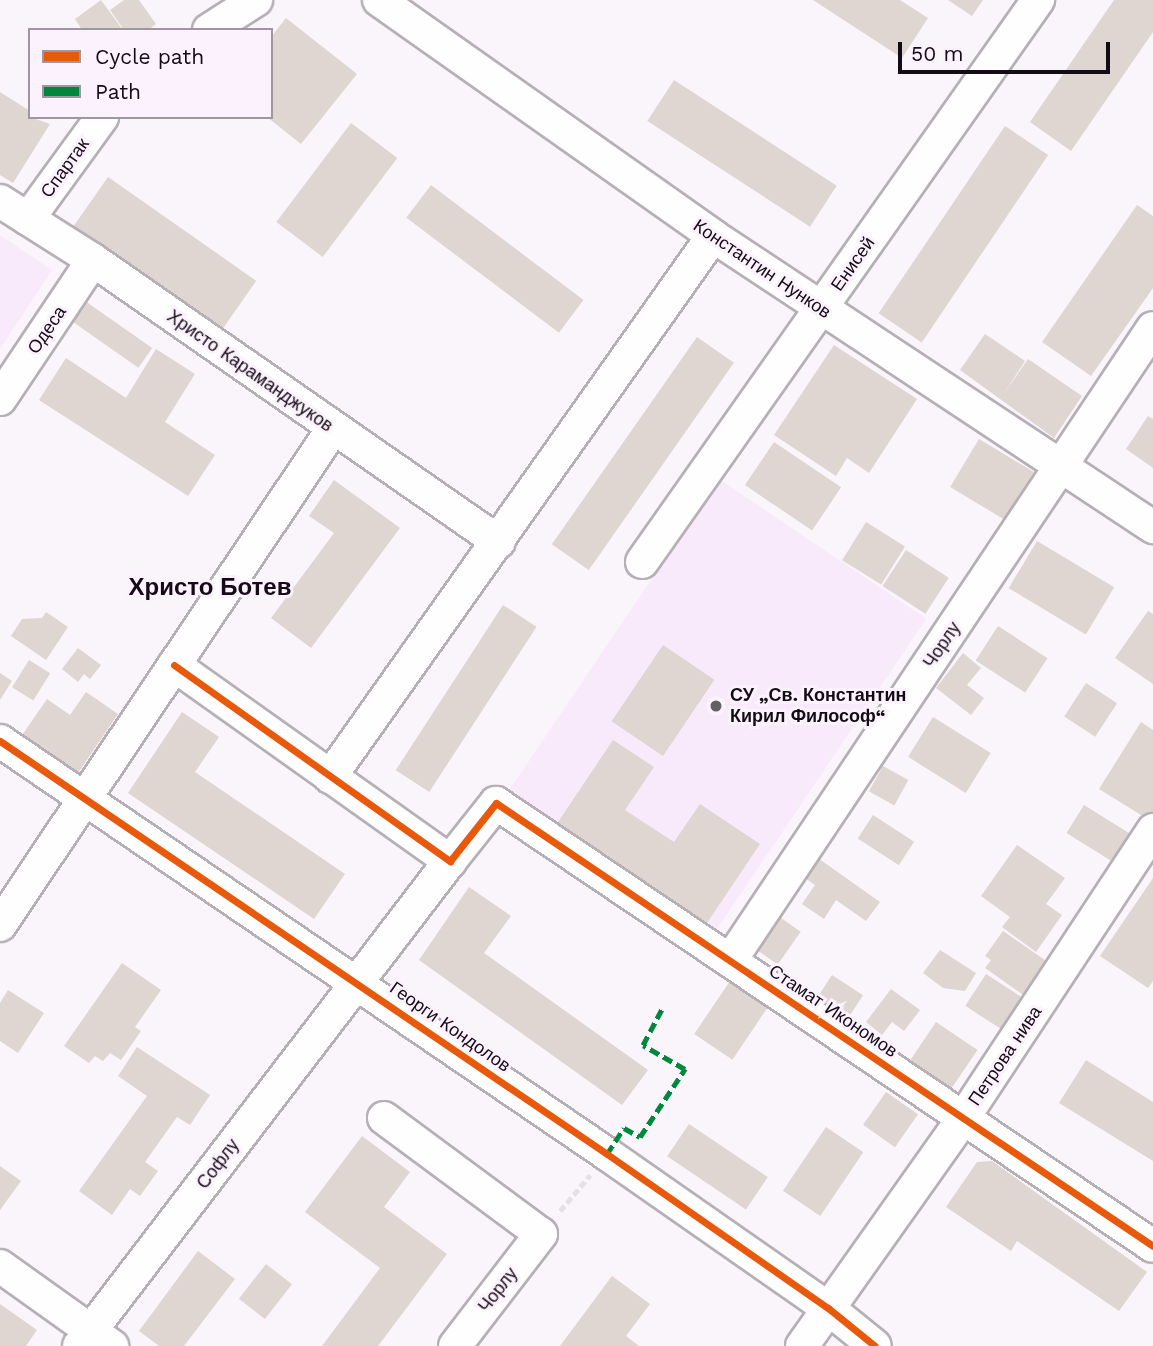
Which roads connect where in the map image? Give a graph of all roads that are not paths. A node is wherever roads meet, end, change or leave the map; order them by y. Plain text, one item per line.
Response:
1 (256, 0) edge
2 (379, 0) edge
3 (1038, 0) edge
4 (212, 28) edge
5 (101, 119) edge
6 (0, 201) edge
7 (28, 219) junction
8 (713, 236) junction
9 (93, 260) junction
10 (821, 310) junction
11 (1153, 328) edge
12 (0, 399) edge
13 (331, 429) junction
14 (1061, 469) junction
15 (1153, 527) edge
16 (499, 542) junction
17 (642, 562) dead end
18 (174, 665) junction
19 (0, 741) edge
20 (330, 777) junction
21 (84, 797) junction
22 (496, 803) joint
23 (1153, 830) edge
24 (450, 861) junction
25 (0, 925) edge
26 (730, 961) junction
27 (357, 982) junction
28 (964, 1117) junction
29 (384, 1118) dead end
30 (1153, 1246) edge
31 (0, 1266) edge
32 (828, 1308) junction
33 (94, 1341) edge
34 (455, 1346) edge
35 (802, 1346) edge
36 (876, 1346) edge

1 - 4 street
2 - 8 street, Константин Нунков
3 - 10 street, Енисей
5 - 7 street, Спартак
6 - 7 street, Христо Караманджуков
7 - 9 street, Христо Караманджуков
8 - 10 street, Константин Нунков
8 - 16 street
9 - 12 street, Одеса
9 - 13 street, Христо Караманджуков
10 - 14 street, Константин Нунков
10 - 17 street, Енисей
11 - 14 street, Чорлу
13 - 16 street, Христо Караманджуков
13 - 18 street
14 - 15 street, Константин Нунков
14 - 26 street, Чорлу
16 - 20 street
18 - 20 street
18 - 21 street
19 - 21 street, Георги Кондолов
20 - 24 street
21 - 25 street
21 - 27 street, Георги Кондолов
22 - 24 street, Софлу
22 - 26 street, Стамат Икономов
23 - 28 street, Петрова нива
24 - 27 street, Софлу
26 - 28 street, Стамат Икономов
27 - 32 street, Георги Кондолов
27 - 33 street, Софлу
28 - 30 street, Стамат Икономов
28 - 32 street, Петрова нива
29 - 34 street, Чорлу
31 - 33 street
32 - 35 street, Петрова нива
32 - 36 street, Георги Кондолов

